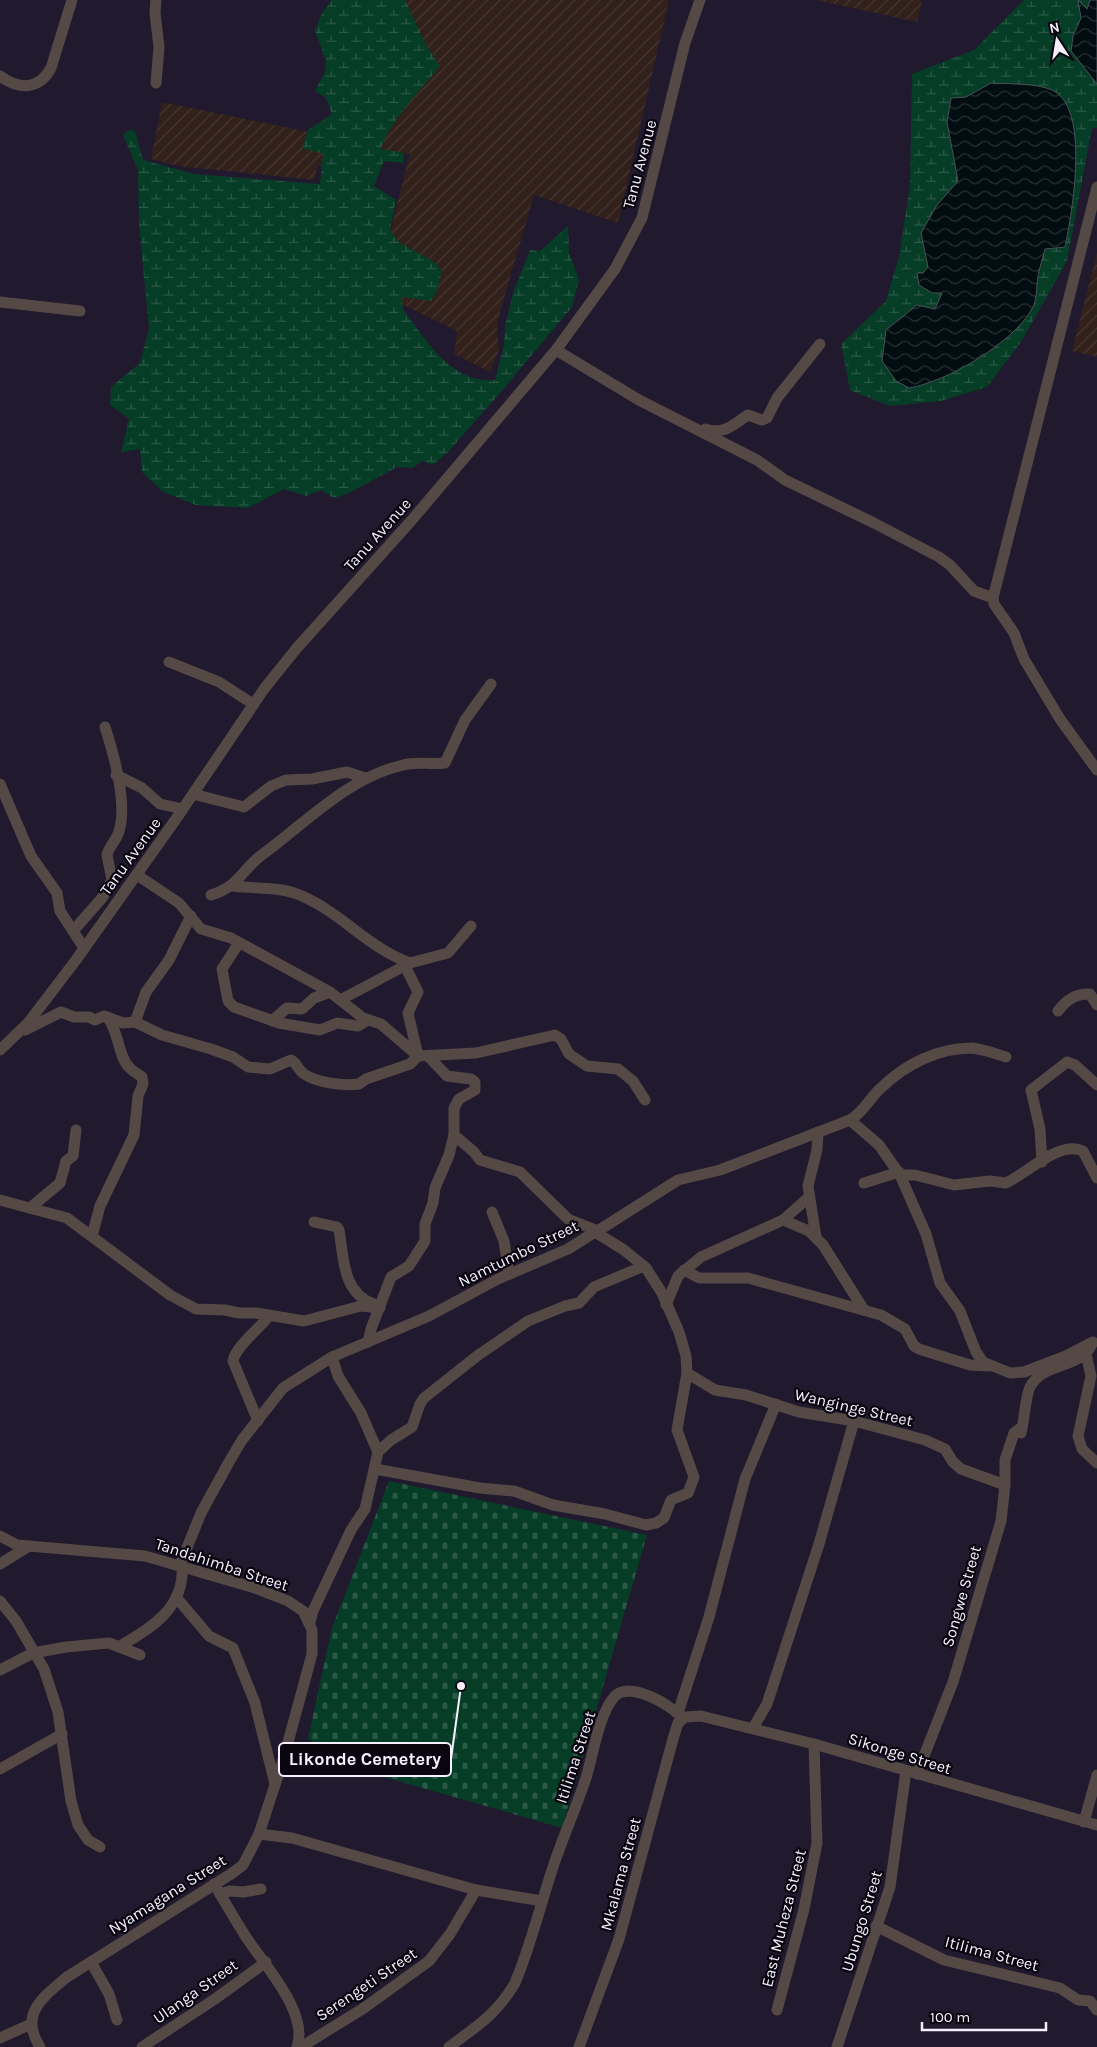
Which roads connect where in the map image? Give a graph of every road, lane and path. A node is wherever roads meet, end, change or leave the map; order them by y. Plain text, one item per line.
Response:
1 (72, 0) edge
2 (156, 0) edge
3 (700, 0) edge
4 (0, 76) edge
5 (156, 83) dead end
6 (1097, 187) edge
7 (0, 302) edge
8 (80, 311) dead end
9 (820, 344) dead end
10 (556, 350) junction
11 (692, 427) junction
12 (993, 598) junction
13 (169, 662) dead end
14 (491, 684) dead end
15 (254, 704) junction
16 (105, 728) dead end
17 (1097, 770) edge
18 (116, 775) junction
19 (365, 778) junction
20 (0, 784) edge
21 (193, 794) junction
22 (183, 809) junction
23 (137, 875) junction
24 (233, 886) junction
25 (211, 896) dead end
26 (191, 916) junction
27 (471, 926) dead end
28 (73, 931) junction
29 (239, 943) junction
30 (84, 948) junction
31 (408, 964) junction
32 (330, 992) junction
33 (342, 999) junction
34 (1097, 1005) edge
35 (1058, 1011) dead end
36 (108, 1018) junction
37 (368, 1020) junction
38 (272, 1021) junction
39 (135, 1022) junction
40 (19, 1032) junction
41 (0, 1050) edge
42 (423, 1056) junction
43 (1006, 1057) dead end
44 (1097, 1085) edge
45 (645, 1100) dead end
46 (850, 1120) junction
47 (76, 1130) dead end
48 (818, 1132) junction
49 (454, 1136) junction
50 (1042, 1162) junction
51 (899, 1174) junction
52 (1097, 1178) edge
53 (864, 1183) dead end
54 (809, 1197) junction
55 (0, 1200) edge
56 (30, 1208) junction
57 (492, 1212) dead end
58 (783, 1220) junction
59 (314, 1222) dead end
60 (597, 1232) junction
61 (92, 1236) junction
62 (816, 1237) junction
63 (644, 1266) junction
64 (684, 1270) junction
65 (509, 1274) junction
66 (666, 1304) junction
67 (380, 1307) junction
68 (864, 1310) junction
69 (269, 1316) junction
70 (374, 1321) junction
71 (394, 1331) junction
72 (1095, 1339) edge
73 (368, 1342) junction
74 (1086, 1354) junction
75 (332, 1357) junction
76 (991, 1366) junction
77 (687, 1373) junction
78 (776, 1404) junction
79 (258, 1421) junction
80 (854, 1422) junction
81 (378, 1452) junction
82 (1097, 1463) edge
83 (375, 1469) junction
84 (1006, 1482) junction
85 (0, 1536) edge
86 (29, 1546) junction
87 (0, 1564) edge
88 (181, 1566) junction
89 (176, 1597) junction
90 (0, 1602) edge
91 (310, 1622) junction
92 (120, 1646) junction
93 (33, 1653) junction
94 (140, 1655) dead end
95 (0, 1670) edge
96 (684, 1716) junction
97 (754, 1728) junction
98 (62, 1734) junction
99 (814, 1744) junction
100 (0, 1769) edge
101 (912, 1773) junction
102 (1097, 1775) edge
103 (276, 1784) junction
104 (1084, 1822) junction
105 (1097, 1826) edge
106 (259, 1834) junction
107 (100, 1847) dead end
108 (217, 1889) junction
109 (261, 1890) dead end
110 (476, 1890) junction
111 (542, 1901) junction
112 (876, 1926) junction
113 (91, 1962) junction
114 (266, 1962) junction
115 (1092, 1998) edge
116 (777, 2010) dead end
117 (1097, 2010) edge
118 (117, 2020) dead end
119 (30, 2024) junction
120 (0, 2038) edge
121 (40, 2047) edge
122 (142, 2047) edge
123 (297, 2047) edge
124 (301, 2047) edge
125 (449, 2047) edge
126 (579, 2047) edge
127 (838, 2047) edge

1 - 4 street
2 - 5 street
3 - 10 street, Tanu Avenue
6 - 12 street
7 - 8 street
9 - 11 street
10 - 11 street
10 - 15 street, Tanu Avenue
11 - 12 street
12 - 17 street
13 - 15 street
14 - 19 street
15 - 21 street, Tanu Avenue
16 - 18 street
18 - 22 street
18 - 28 street
19 - 21 street
19 - 24 street
20 - 28 street
21 - 22 street, Tanu Avenue
22 - 23 street, Tanu Avenue
23 - 26 street
23 - 30 street, Tanu Avenue
24 - 25 street
24 - 31 street
26 - 29 street
26 - 39 street
27 - 31 street
28 - 30 street
29 - 32 street
29 - 38 street
30 - 40 street, Tanu Avenue
31 - 33 street
31 - 42 street
32 - 33 street
32 - 38 street
33 - 37 street
34 - 35 street
36 - 39 street
36 - 40 street
36 - 61 street
37 - 38 street
37 - 42 street
39 - 42 street
40 - 41 street, Tanu Avenue
42 - 45 street
42 - 49 street
43 - 46 street
44 - 50 street
46 - 48 street
46 - 51 street
47 - 56 street
48 - 54 street
48 - 60 street
49 - 60 street
49 - 67 street
50 - 51 street
50 - 52 street
51 - 53 street
51 - 76 street
54 - 58 street
54 - 62 street
55 - 56 street
56 - 61 street
57 - 65 street
58 - 62 street
58 - 64 street
59 - 67 street
60 - 63 street, Namtumbo Street
60 - 65 street, Namtumbo Street
61 - 69 street
62 - 68 street
63 - 66 street, Namtumbo Street
63 - 81 street
64 - 66 street
64 - 68 street
65 - 71 street, Namtumbo Street
66 - 77 street, Namtumbo Street
67 - 69 street
67 - 70 street
68 - 76 street
69 - 79 street
70 - 71 street
70 - 73 street
71 - 73 street, Namtumbo Street
72 - 74 street
72 - 76 street
73 - 75 street, Namtumbo Street
74 - 82 street
74 - 84 street, Songwe Street
75 - 79 street, Namtumbo Street
75 - 81 street
77 - 78 street, Wanginge Street
77 - 83 street, Namtumbo Street
78 - 80 street, Wanginge Street
78 - 96 street, Mkalama Street
79 - 88 street, Namtumbo Street
80 - 84 street, Wanginge Street
80 - 97 street
81 - 83 street
83 - 91 street
84 - 101 street, Songwe Street
85 - 86 street, Tandahimba Street
86 - 87 street
86 - 88 street, Tandahimba Street
88 - 89 street, Namtumbo Street
88 - 91 street, Tandahimba Street
89 - 92 street, Namtumbo Street
89 - 103 street
90 - 93 street
91 - 103 street, Nyamagana Street
92 - 93 street
92 - 94 street
93 - 95 street
93 - 98 street
96 - 97 street, Sikonge Street
96 - 111 street, Itilima Street
96 - 126 street, Mkalama Street
97 - 99 street, Sikonge Street
98 - 100 street
98 - 107 street
99 - 101 street, Sikonge Street
99 - 116 street, East Muheza Street
101 - 104 street, Sikonge Street
101 - 112 street, Ubungo Street
102 - 104 street
103 - 106 street, Nyamagana Street
104 - 105 street, Sikonge Street
106 - 108 street, Nyamagana Street
106 - 110 street
108 - 109 street
108 - 113 street, Nyamagana Street
108 - 114 street, Serengeti Street
110 - 111 street
110 - 124 street, Serengeti Street
111 - 125 street, Itilima Street
112 - 115 street, Itilima Street
112 - 127 street, Ubungo Street
113 - 118 street
113 - 119 street, Nyamagana Street
114 - 122 street, Ulanga Street
114 - 123 street, Serengeti Street
115 - 117 street, Itilima Street
119 - 120 street
119 - 121 street

